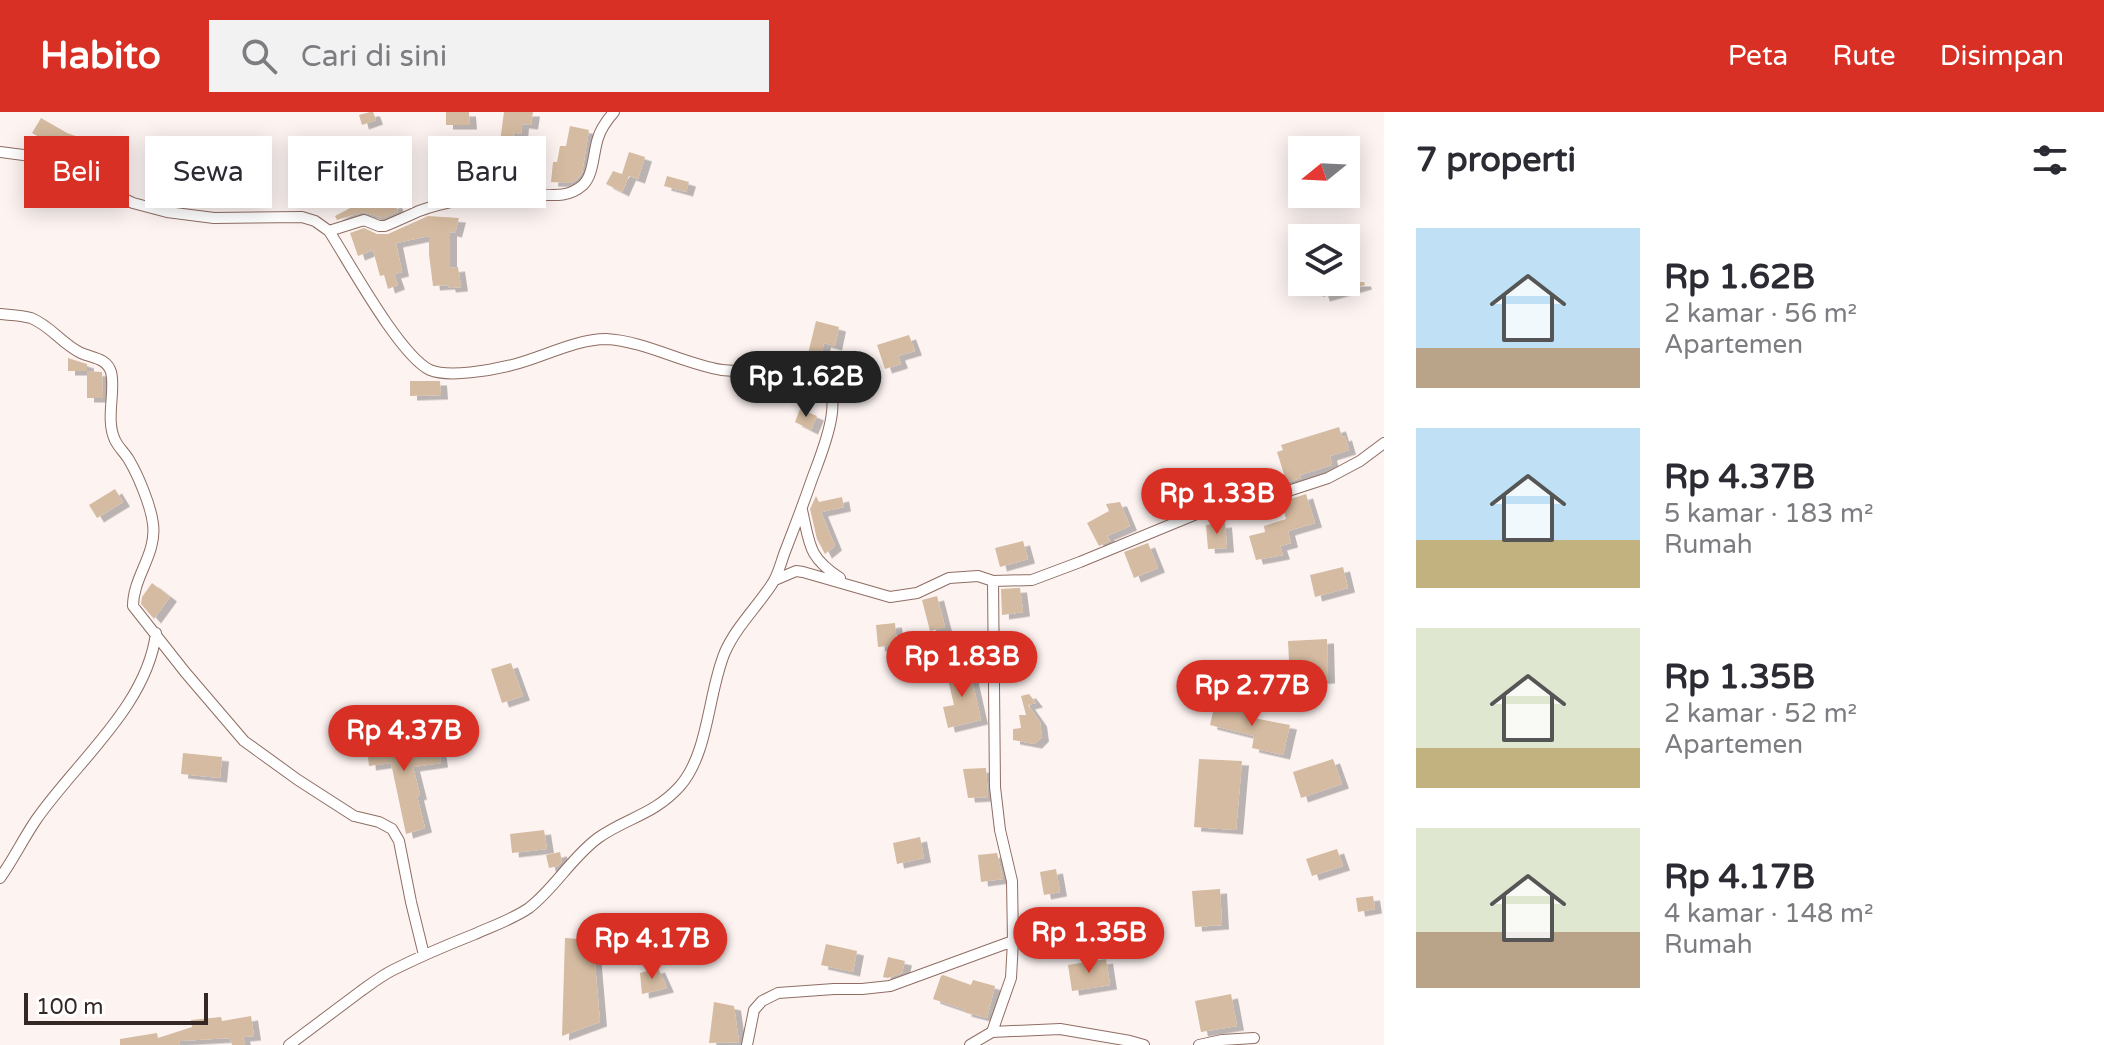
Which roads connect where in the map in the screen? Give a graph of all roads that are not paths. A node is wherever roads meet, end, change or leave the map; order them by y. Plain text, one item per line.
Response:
1 (614, 112) edge
2 (0, 152) edge
3 (329, 231) junction
4 (0, 314) edge
5 (1384, 443) edge
6 (802, 510) junction
7 (775, 580) junction
8 (993, 581) junction
9 (852, 586) junction
10 (156, 633) junction
11 (0, 878) edge
12 (1013, 941) junction
13 (424, 955) junction
14 (992, 1032) junction
15 (1254, 1038) dead end
16 (289, 1045) edge
17 (747, 1045) edge
18 (970, 1045) edge
19 (1144, 1045) edge
20 (1199, 1045) edge

1 - 3 street
2 - 3 street
3 - 6 street
4 - 10 street
5 - 8 street
6 - 7 street
6 - 9 street
7 - 9 street
7 - 13 street
8 - 9 street
8 - 12 street
10 - 11 street
10 - 13 street
12 - 14 street
12 - 17 street
13 - 16 street
14 - 18 street
14 - 19 street
15 - 20 street

